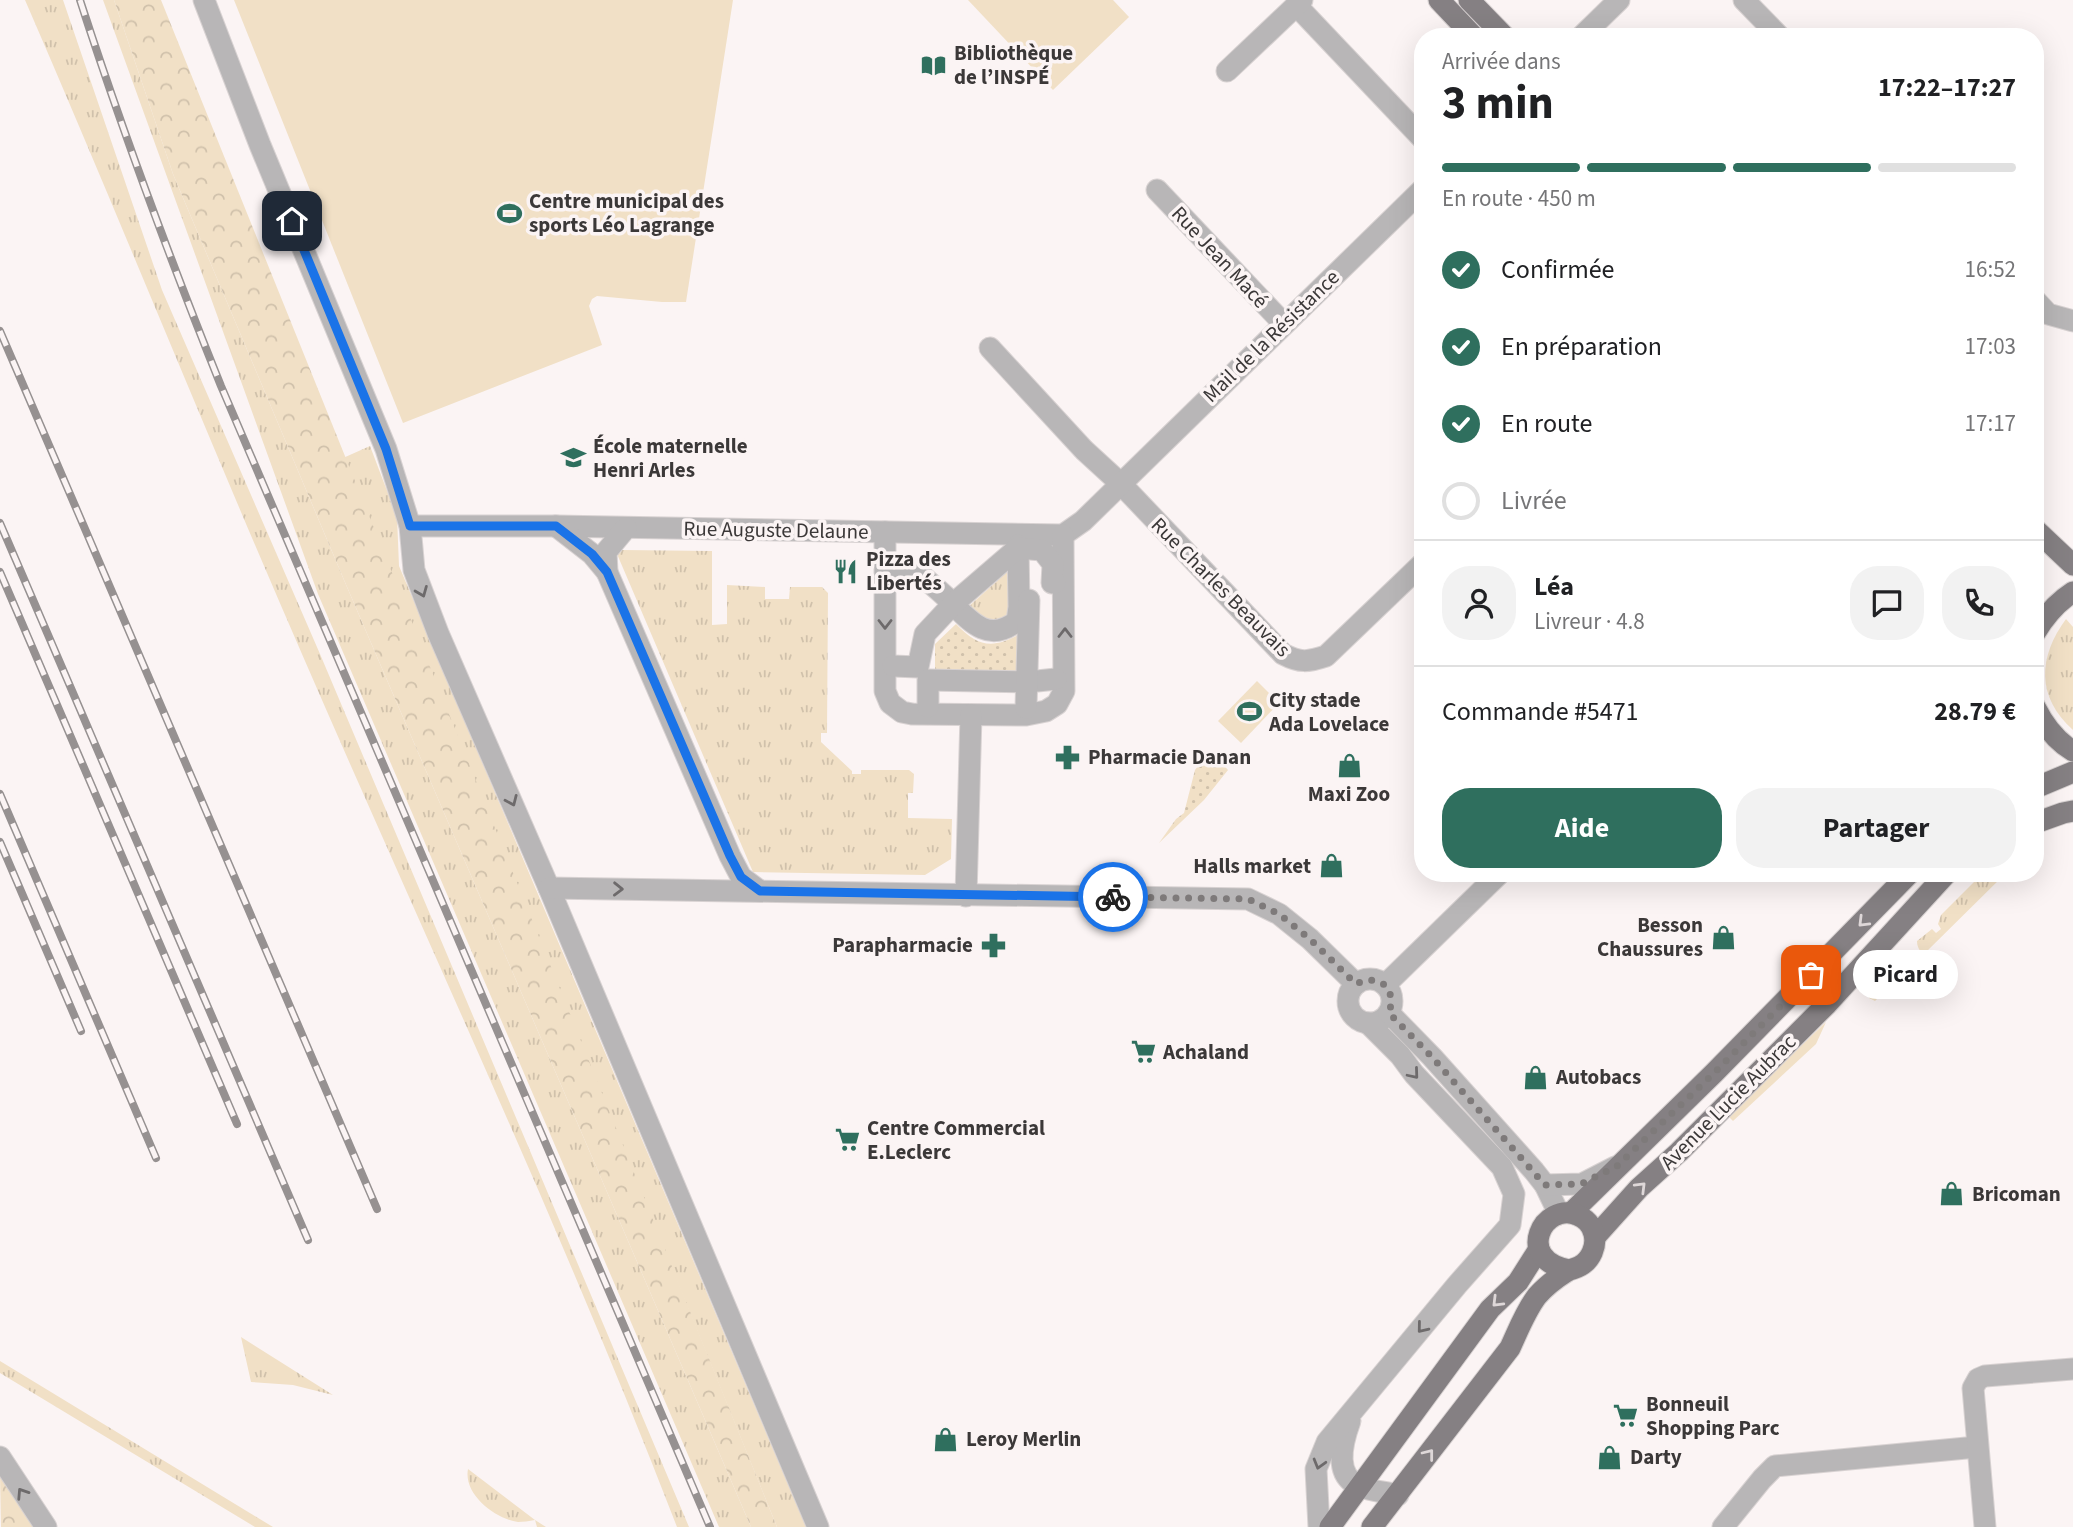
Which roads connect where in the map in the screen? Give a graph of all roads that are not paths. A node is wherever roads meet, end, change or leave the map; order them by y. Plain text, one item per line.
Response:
1 (204, 0) edge
2 (1439, 0) edge
3 (1469, 0) edge
4 (1619, 0) edge
5 (1744, 0) edge
6 (1299, 3) edge
7 (1465, 28) edge
8 (1496, 28) edge
9 (1590, 28) edge
10 (1771, 28) edge
11 (1227, 71) dead end
12 (1414, 129) edge
13 (1157, 190) dead end
14 (1414, 198) edge
15 (2044, 310) edge
16 (2073, 321) edge
17 (1283, 323) junction
18 (990, 348) dead end
19 (1120, 483) junction
20 (410, 526) junction
21 (556, 526) junction
22 (626, 528) junction
23 (885, 531) junction
24 (1063, 535) junction
25 (2044, 538) edge
26 (1022, 547) junction
27 (2073, 565) edge
28 (607, 572) junction
29 (1414, 572) edge
30 (894, 575) dead end
31 (1044, 582) junction
32 (2073, 592) edge
33 (953, 604) junction
34 (2044, 618) edge
35 (893, 666) dead end
36 (923, 673) junction
37 (1056, 679) dead end
38 (1028, 682) junction
39 (928, 707) dead end
40 (1026, 708) dead end
41 (971, 715) junction
42 (2044, 724) edge
43 (2073, 751) edge
44 (2073, 772) edge
45 (2044, 784) edge
46 (2073, 811) edge
47 (2044, 820) edge
48 (730, 856) junction
49 (1491, 882) edge
50 (1901, 882) edge
51 (1939, 882) edge
52 (549, 888) junction
53 (695, 890) junction
54 (760, 891) junction
55 (966, 895) junction
56 (1356, 984) junction
57 (1385, 985) junction
58 (1389, 1013) junction
59 (1368, 1023) junction
60 (1617, 1166) junction
61 (1545, 1185) junction
62 (1565, 1213) junction
63 (1595, 1237) junction
64 (1539, 1249) junction
65 (1569, 1270) junction
66 (2073, 1369) edge
67 (1353, 1412) junction
68 (1977, 1447) junction
69 (0, 1457) edge
70 (1359, 1486) junction
71 (1398, 1495) junction
72 (46, 1527) edge
73 (818, 1527) edge
74 (1319, 1527) edge
75 (1329, 1527) edge
76 (1372, 1527) edge
77 (1723, 1527) edge
78 (1985, 1527) edge

1 - 20 street
2 - 7 main road
3 - 8 main road
4 - 9 street
5 - 10 street
6 - 11 street
6 - 12 street
13 - 17 street, Rue Jean Macé
14 - 17 street, Mail de la Résistance
15 - 16 street
17 - 19 street, Mail de la Résistance
18 - 19 street
19 - 24 street
19 - 29 street, Rue Charles Beauvais
20 - 21 street, Rue Auguste Delaune
20 -> 52 street
21 - 22 street, Rue Auguste Delaune
21 - 28 street
22 - 23 street, Rue Auguste Delaune
22 - 28 street
23 - 24 street, Rue Auguste Delaune
23 -> 41 street
41 -> 24 street
25 - 27 main road
26 - 31 street
26 - 31 street
26 - 33 street
26 - 33 street
28 - 48 street
30 - 33 street
31 - 38 street
32 - 34 main road
33 - 36 street
35 - 36 street
36 - 38 street
36 - 39 street
37 - 38 street
38 - 40 street
41 - 55 street
42 - 43 main road
44 - 45 main road
46 - 47 main road
48 - 53 street
48 - 54 street
49 - 57 street
50 -> 60 main road, Avenue Lucie Aubrac
63 -> 51 main road, Avenue Lucie Aubrac
52 -> 53 street
52 - 73 street
53 - 54 street
54 - 55 street
55 - 56 street
56 - 57 street
56 - 59 street
57 - 58 street
58 - 59 street
58 - 61 street
59 -> 67 street
60 - 61 street
60 - 62 main road, Avenue Lucie Aubrac
61 - 62 street
62 - 63 main road
62 - 64 main road, Avenue Lucie Aubrac
63 - 65 main road, Avenue Lucie Aubrac
64 - 65 main road
64 -> 70 main road, Avenue Lucie Aubrac
71 -> 65 main road, Avenue Lucie Aubrac
66 - 68 street
67 - 70 street
67 -> 74 street
68 - 77 street
68 - 78 street
72 -> 69 street
70 - 71 street
70 - 75 main road, Avenue Lucie Aubrac
71 - 76 main road, Avenue Lucie Aubrac

